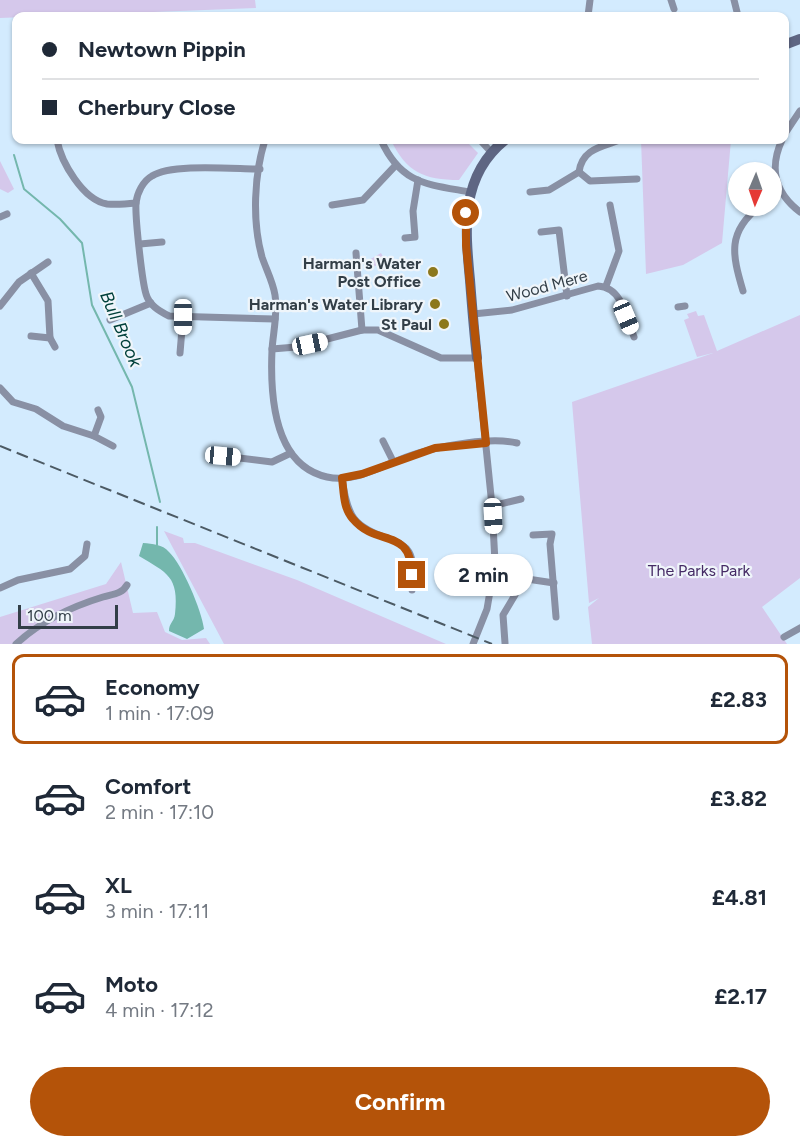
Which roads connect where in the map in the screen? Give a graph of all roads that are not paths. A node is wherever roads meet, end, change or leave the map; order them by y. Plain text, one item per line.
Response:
1 (671, 0) edge
2 (674, 9) dead end
3 (800, 111) edge
4 (789, 128) edge
5 (58, 144) edge
6 (265, 144) edge
7 (383, 144) edge
8 (484, 144) edge
9 (501, 144) edge
10 (611, 144) edge
11 (780, 144) edge
12 (492, 152) junction
13 (775, 162) edge
14 (395, 166) junction
15 (260, 170) junction
16 (579, 172) junction
17 (637, 179) dead end
18 (418, 180) junction
19 (470, 192) junction
20 (530, 192) dead end
21 (782, 192) edge
22 (136, 203) junction
23 (332, 205) dead end
24 (610, 205) dead end
25 (800, 212) edge
26 (750, 216) edge
27 (541, 232) dead end
28 (405, 238) dead end
29 (162, 242) dead end
30 (140, 244) junction
31 (356, 253) dead end
32 (48, 262) dead end
33 (31, 273) junction
34 (606, 286) junction
35 (743, 291) dead end
36 (567, 296) junction
37 (2, 297) edge
38 (151, 303) junction
39 (0, 306) edge
40 (473, 314) junction
41 (183, 317) junction
42 (275, 319) junction
43 (110, 320) dead end
44 (363, 330) junction
45 (31, 336) dead end
46 (634, 337) dead end
47 (50, 338) junction
48 (55, 347) dead end
49 (272, 349) junction
50 (180, 352) dead end
51 (477, 358) junction
52 (1, 394) edge
53 (98, 410) dead end
54 (94, 436) junction
55 (383, 441) dead end
56 (486, 443) junction
57 (517, 443) dead end
58 (113, 446) dead end
59 (291, 453) junction
60 (223, 456) dead end
61 (393, 462) junction
62 (342, 478) junction
63 (521, 499) dead end
64 (492, 506) junction
65 (532, 535) dead end
66 (87, 544) dead end
67 (494, 574) junction
68 (518, 579) junction
69 (554, 583) junction
70 (127, 585) dead end
71 (0, 588) edge
72 (412, 590) dead end
73 (556, 617) dead end
74 (800, 628) edge
75 (784, 637) dead end
76 (505, 643) edge
77 (16, 644) edge
78 (473, 644) edge

1 - 2 street
3 - 4 street
5 - 22 street
6 - 15 street
7 - 14 street
8 - 12 street
9 - 12 street
10 - 16 street
11 - 13 street
12 - 19 street
14 - 18 street
14 - 23 street
15 - 22 street
15 - 42 street
16 - 17 street
16 - 20 street
18 - 19 street
18 - 28 street
19 - 40 street
21 - 25 street
22 - 30 street
24 - 34 street
26 - 35 street
27 - 36 street
29 - 30 street
30 - 38 street
31 - 44 street
32 - 33 street
33 - 37 street
33 - 47 street
34 - 36 street, Wood Mere
34 - 46 street, Wood Mere
36 - 40 street, Wood Mere
37 - 39 street
38 - 41 street
38 - 43 street
40 - 51 street
41 - 42 street
41 - 50 street
42 - 49 street
44 - 49 street
44 - 51 street
45 - 47 street
47 - 48 street
49 - 59 street
51 - 56 street
52 - 54 street
53 - 54 street
54 - 58 street
55 - 61 street
56 - 57 street
56 - 61 street
56 - 64 street
59 - 60 street
59 - 62 street
61 - 62 street
62 - 72 street
63 - 64 street
64 - 67 street
65 - 69 street
66 - 71 street
67 - 68 street
67 - 78 street
68 - 69 street
68 - 76 street
69 - 73 street
70 - 77 street
74 - 75 street

